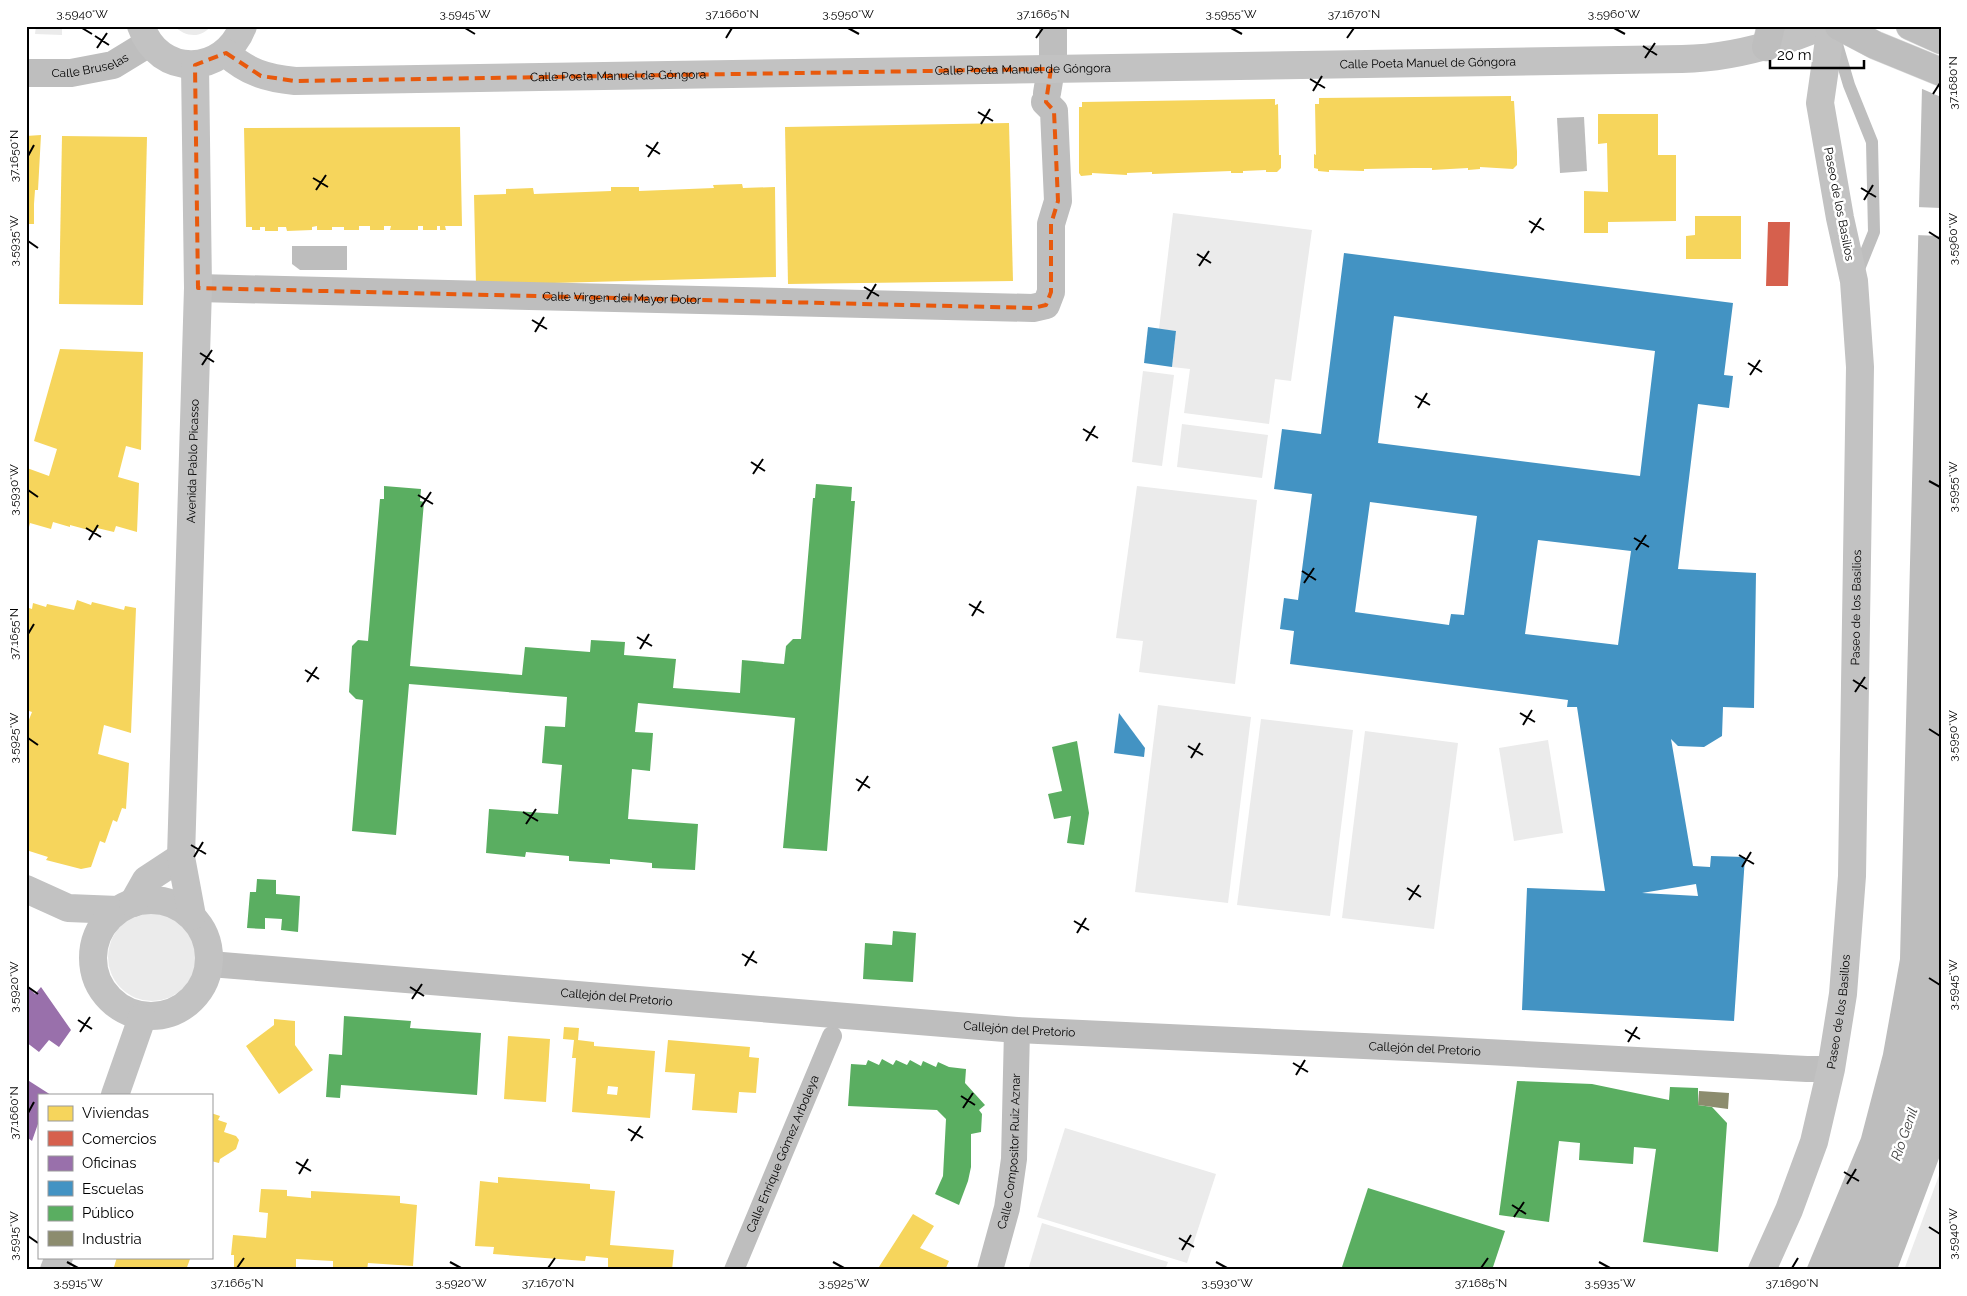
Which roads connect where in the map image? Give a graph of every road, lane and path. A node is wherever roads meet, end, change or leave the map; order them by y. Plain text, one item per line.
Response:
1 (243, 26) edge
2 (1053, 26) edge
3 (1822, 26) edge
4 (1832, 26) edge
5 (1839, 26) edge
6 (145, 35) edge
7 (1768, 36) edge
8 (226, 53) junction
9 (195, 65) junction
10 (1930, 68) edge
11 (1051, 69) junction
12 (26, 73) edge
13 (1854, 282) junction
14 (198, 288) junction
15 (181, 856) junction
16 (26, 889) edge
17 (126, 906) junction
18 (68, 908) junction
19 (192, 916) junction
20 (93, 948) junction
21 (210, 964) junction
22 (142, 1018) junction
23 (1017, 1030) junction
24 (832, 1036) dead end
25 (1831, 1069) junction
26 (115, 1094) edge
27 (58, 1258) edge
28 (54, 1270) edge
29 (734, 1270) edge
30 (990, 1270) edge
31 (1762, 1270) edge

1 - 8 main road
2 - 11 street
3 - 7 main road, Calle Poeta Manuel de Góngora
4 - 13 main road, Paseo de los Basilios
4 - 13 lane
5 - 10 street
6 - 9 main road
6 - 12 street, Calle Bruselas
7 - 11 main road, Calle Poeta Manuel de Góngora
8 - 9 main road
8 - 11 main road, Calle Poeta Manuel de Góngora
9 - 14 main road, Avenida Pablo Picasso
11 - 14 street, Calle Virgen del Mayor Dolor
13 - 25 main road, Paseo de los Basilios
14 - 15 main road, Avenida Pablo Picasso
15 - 17 main road
15 - 19 main road, Avenida Pablo Picasso
16 - 18 main road
17 - 18 main road
17 - 19 main road
17 - 20 main road
18 - 20 main road
19 - 21 main road
20 - 22 main road
21 - 22 main road
21 - 23 street, Callejón del Pretorio
22 - 26 main road
23 - 25 street, Callejón del Pretorio
23 - 30 street, Calle Compositor Ruiz Aznar
24 - 29 street, Calle Enrique Gómez Arboleya
25 - 31 main road, Paseo de los Basilios
27 - 28 main road

